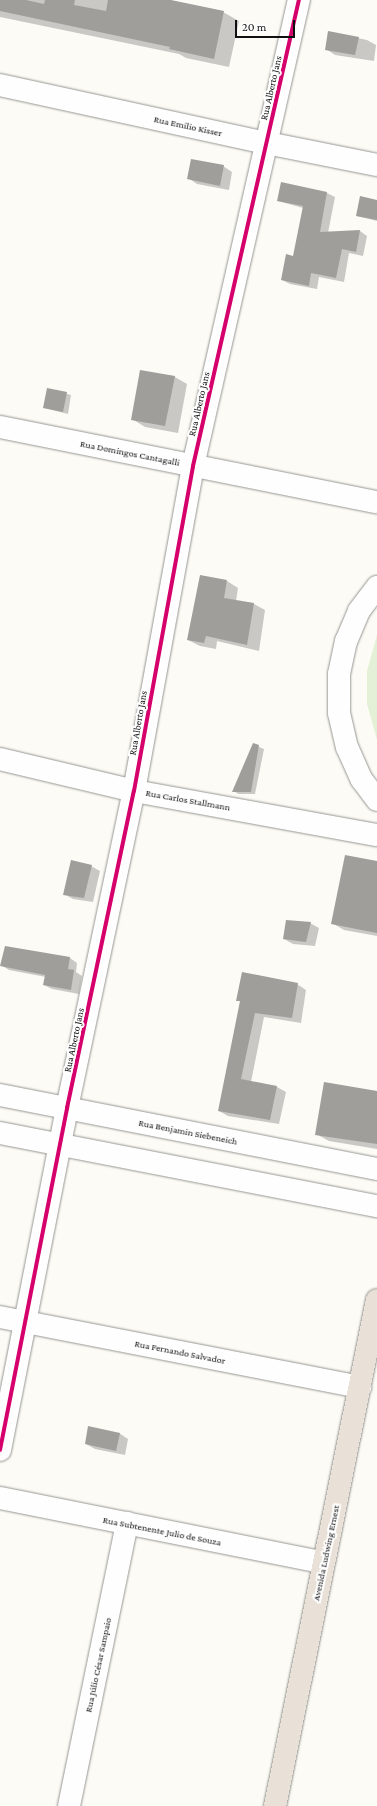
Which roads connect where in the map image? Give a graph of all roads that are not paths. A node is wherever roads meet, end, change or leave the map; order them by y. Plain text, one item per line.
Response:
1 (299, 0) edge
2 (0, 85) edge
3 (267, 143) junction
4 (377, 165) edge
5 (0, 427) edge
6 (193, 466) junction
7 (377, 502) edge
8 (377, 587) edge
9 (0, 759) edge
10 (134, 790) junction
11 (377, 800) edge
12 (377, 835) edge
13 (0, 1095) edge
14 (67, 1108) junction
15 (0, 1133) edge
16 (60, 1143) junction
17 (377, 1169) edge
18 (377, 1206) edge
19 (377, 1300) edge
20 (0, 1317) edge
21 (25, 1322) junction
22 (360, 1387) junction
23 (0, 1450) edge
24 (0, 1498) edge
25 (127, 1523) junction
26 (324, 1563) junction
27 (69, 1806) edge
28 (275, 1806) edge

1 - 3 street, Rua Alberto Jans
2 - 3 street, Rua Emilio Kisser
3 - 4 street, Rua Emilio Kisser
3 - 6 street, Rua Alberto Jans
5 - 6 street, Rua Domingos Cantagalli
6 - 7 street, Rua Domingos Cantagalli
6 - 10 street, Rua Alberto Jans
8 - 11 street
9 - 10 street, Rua Carlos Stallmann
10 - 12 street, Rua Carlos Stallmann
10 - 14 street, Rua Alberto Jans
13 - 14 street, Rua Benjamin Siebeneich
14 - 16 street, Rua Alberto Jans
14 - 17 street, Rua Benjamin Siebeneich
15 - 16 street
16 - 18 street
16 - 21 street, Rua Alberto Jans
19 - 22 highway, Avenida Ludwing Ernest
20 - 21 street, Rua Fernando Salvador
21 - 22 street, Rua Fernando Salvador
21 - 23 street, Rua Alberto Jans
22 - 26 highway, Avenida Ludwing Ernest
24 - 25 street, Rua Subtenente Julio de Souza
25 - 26 street, Rua Subtenente Julio de Souza
25 - 27 street, Rua Júlio César Sampaio
26 - 28 highway, Avenida Ludwing Ernest

